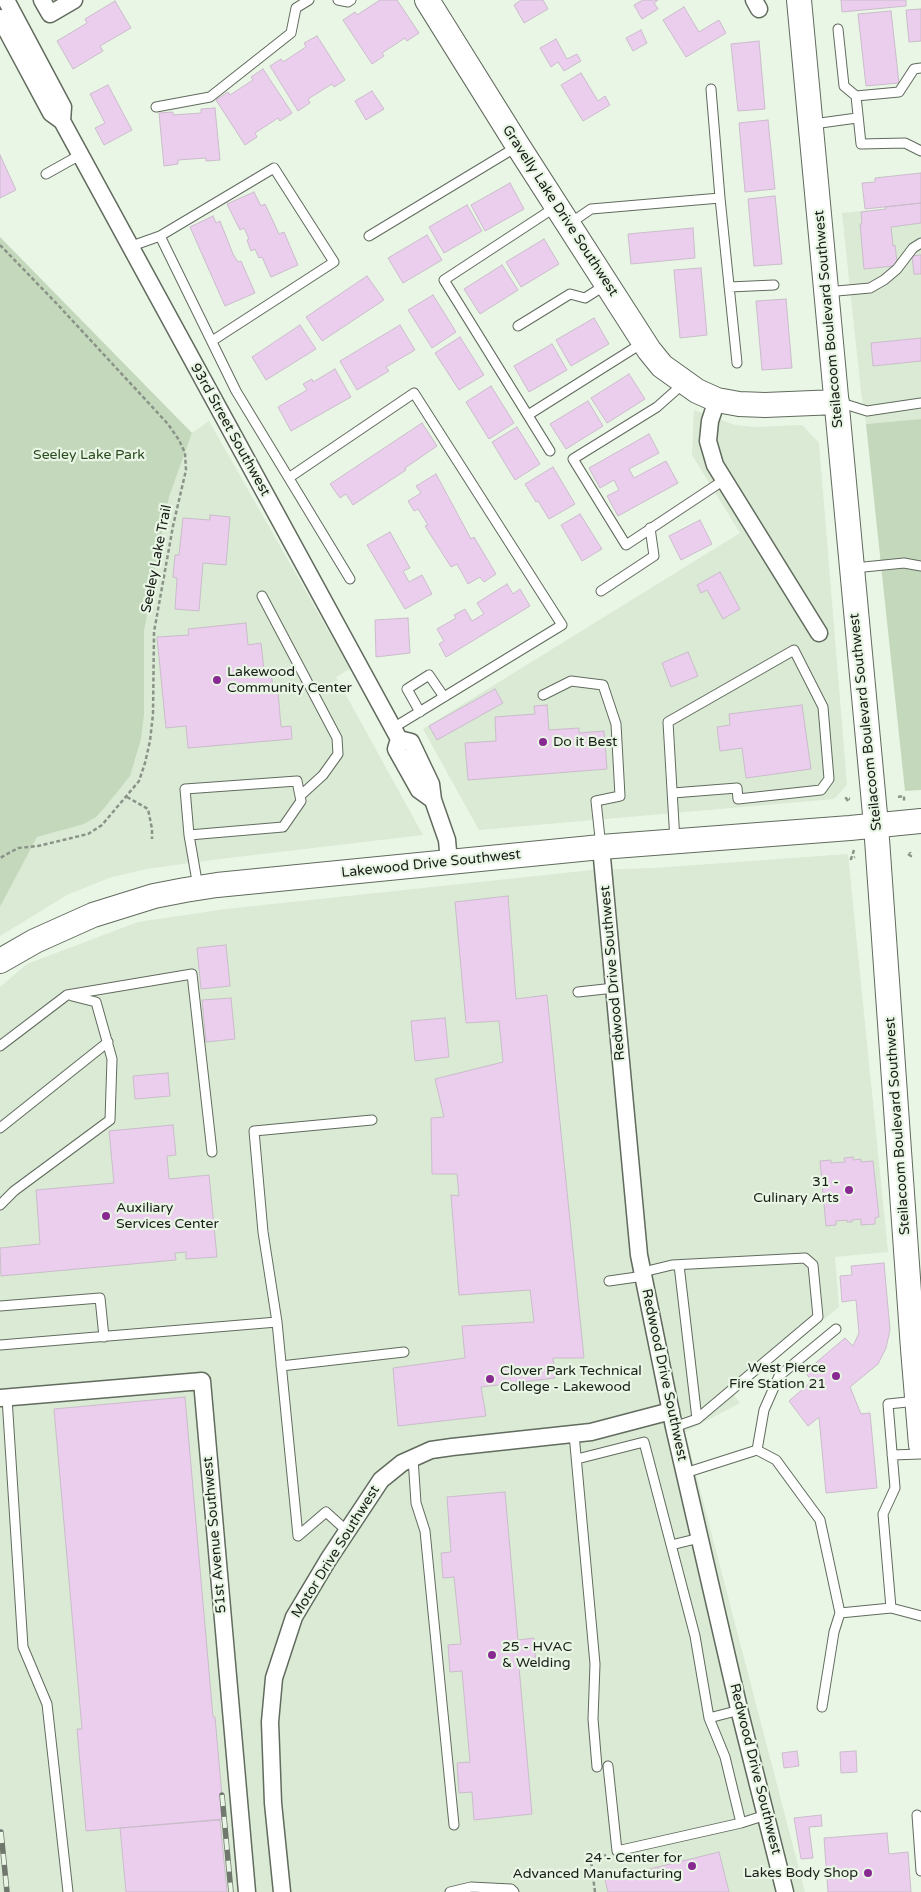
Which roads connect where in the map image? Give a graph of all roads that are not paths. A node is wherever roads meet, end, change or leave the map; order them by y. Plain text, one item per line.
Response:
1 (6, 0) edge
2 (42, 0) edge
3 (74, 0) edge
4 (309, 0) edge
5 (338, 0) edge
6 (351, 0) edge
7 (427, 0) edge
8 (799, 0) edge
9 (0, 18) edge
10 (838, 29) dead end
11 (921, 68) edge
12 (711, 89) dead end
13 (856, 96) junction
14 (156, 107) dead end
15 (857, 118) junction
16 (62, 121) junction
17 (810, 125) junction
18 (518, 146) junction
19 (921, 151) edge
20 (80, 155) junction
21 (46, 174) dead end
22 (720, 198) junction
23 (563, 215) junction
24 (160, 236) junction
25 (369, 236) dead end
26 (921, 243) edge
27 (129, 247) junction
28 (607, 284) junction
29 (774, 285) dead end
30 (729, 287) junction
31 (826, 292) junction
32 (518, 326) dead end
33 (212, 341) junction
34 (644, 342) junction
35 (737, 363) dead end
36 (684, 383) junction
37 (716, 400) junction
38 (836, 402) junction
39 (921, 403) edge
40 (528, 415) junction
41 (550, 451) dead end
42 (290, 477) junction
43 (724, 480) junction
44 (650, 528) junction
45 (921, 566) edge
46 (851, 568) junction
47 (350, 579) dead end
48 (601, 591) dead end
49 (262, 596) dead end
50 (819, 633) dead end
51 (543, 694) dead end
52 (444, 697) junction
53 (420, 712) junction
54 (396, 734) junction
55 (672, 793) junction
56 (300, 796) junction
57 (921, 821) edge
58 (876, 825) junction
59 (189, 835) junction
60 (675, 841) junction
61 (601, 847) junction
62 (449, 862) junction
63 (198, 888) junction
64 (0, 961) edge
65 (614, 988) junction
66 (578, 992) dead end
67 (67, 995) junction
68 (108, 1042) junction
69 (0, 1046) edge
70 (372, 1120) dead end
71 (0, 1128) edge
72 (212, 1152) dead end
73 (0, 1205) edge
74 (914, 1258) edge
75 (679, 1265) junction
76 (643, 1274) junction
77 (609, 1281) dead end
78 (0, 1306) edge
79 (277, 1322) junction
80 (836, 1329) dead end
81 (104, 1337) junction
82 (0, 1345) edge
83 (404, 1352) dead end
84 (281, 1366) junction
85 (3, 1398) edge
86 (917, 1401) junction
87 (671, 1411) junction
88 (697, 1419) junction
89 (674, 1427) junction
90 (574, 1434) junction
91 (921, 1445) edge
92 (757, 1450) junction
93 (921, 1454) edge
94 (892, 1455) junction
95 (413, 1458) junction
96 (576, 1459) junction
97 (685, 1473) junction
98 (347, 1531) junction
99 (700, 1538) junction
100 (671, 1545) junction
101 (891, 1608) junction
102 (840, 1613) junction
103 (921, 1616) edge
104 (822, 1706) dead end
105 (740, 1710) junction
106 (709, 1718) junction
107 (597, 1766) dead end
108 (608, 1766) dead end
109 (766, 1815) junction
110 (916, 1815) dead end
111 (741, 1823) junction
112 (454, 1825) dead end
113 (921, 1871) edge
114 (68, 1892) edge
115 (247, 1892) edge
116 (282, 1892) edge
117 (450, 1892) edge
118 (514, 1892) edge
119 (785, 1892) edge

1 - 16 street, 93rd Street Southwest
2 - 3 street
4 - 14 lane
5 - 6 lane
7 - 18 main road, Gravelly Lake Drive Southwest
8 - 17 main road, Steilacoom Boulevard Southwest
9 - 16 street, 93rd Street Southwest
10 - 13 lane
11 - 13 lane
12 - 22 lane
13 - 15 lane
15 - 17 lane
15 - 19 lane
16 - 20 street, 93rd Street Southwest
17 - 31 main road, Steilacoom Boulevard Southwest
18 - 23 main road, Gravelly Lake Drive Southwest
18 - 25 lane
20 - 21 lane
20 - 27 street, 93rd Street Southwest
22 - 23 lane
22 - 30 lane
23 - 28 main road, Gravelly Lake Drive Southwest
23 - 40 lane
24 - 27 lane
24 - 33 lane
24 - 33 lane
26 - 31 lane
27 - 54 street, 93rd Street Southwest
28 - 32 lane
28 - 34 main road, Gravelly Lake Drive Southwest
29 - 30 lane
30 - 35 lane
31 - 38 main road, Steilacoom Boulevard Southwest
33 - 42 lane
34 - 36 main road, Gravelly Lake Drive Southwest
34 - 40 lane
36 - 37 main road, Gravelly Lake Drive Southwest
36 - 44 lane
37 - 38 main road, Gravelly Lake Drive Southwest
37 - 43 street
38 - 39 lane
38 - 46 main road, Steilacoom Boulevard Southwest
40 - 41 lane
42 - 47 lane
42 - 52 lane
43 - 44 lane
43 - 50 street
44 - 48 lane
45 - 46 lane
46 - 58 main road, Steilacoom Boulevard Southwest
49 - 56 lane
51 - 61 lane
52 - 53 lane
52 - 53 lane
53 - 54 lane
54 - 62 street, 93rd Street Southwest
55 - 55 lane
55 - 60 lane
56 - 59 lane
56 - 59 lane
57 - 58 main road, Lakewood Drive Southwest
58 - 60 main road, Lakewood Drive Southwest
58 - 74 main road, Steilacoom Boulevard Southwest
59 - 63 lane
60 - 61 main road, Lakewood Drive Southwest
61 - 62 main road, Lakewood Drive Southwest
61 - 65 street, Redwood Drive Southwest
62 - 63 main road, Lakewood Drive Southwest
63 - 64 main road, Lakewood Drive Southwest
65 - 66 lane
65 - 76 street, Redwood Drive Southwest
67 - 68 lane
67 - 69 lane
67 - 72 lane
68 - 71 lane
68 - 73 lane
70 - 79 lane
74 - 86 main road, Steilacoom Boulevard Southwest
75 - 76 lane
75 - 88 lane
75 - 88 lane
76 - 77 lane
76 - 87 street, Redwood Drive Southwest
78 - 81 lane
79 - 81 lane
79 - 84 lane
80 - 92 lane
81 - 82 lane
83 - 84 lane
84 - 98 lane
85 - 114 lane
85 - 115 street, 51st Avenue Southwest
86 - 91 main road, Steilacoom Boulevard Southwest
86 - 94 lane
87 - 89 street, Redwood Drive Southwest
87 - 90 street, Motor Drive Southwest
88 - 89 lane
89 - 97 street, Redwood Drive Southwest
90 - 95 street, Motor Drive Southwest
90 - 96 lane
92 - 97 lane
92 - 102 lane
93 - 94 lane
94 - 101 lane
95 - 98 street, Motor Drive Southwest
95 - 112 lane
96 - 100 lane
96 - 107 lane
97 - 99 street, Redwood Drive Southwest
98 - 116 street, Motor Drive Southwest
99 - 100 lane
99 - 105 street, Redwood Drive Southwest
100 - 106 lane
101 - 102 lane
101 - 103 lane
102 - 104 lane
105 - 106 lane
105 - 109 street, Redwood Drive Southwest
106 - 111 lane
108 - 111 lane
109 - 111 lane
109 - 119 street, Redwood Drive Southwest
110 - 113 lane
117 - 118 lane

